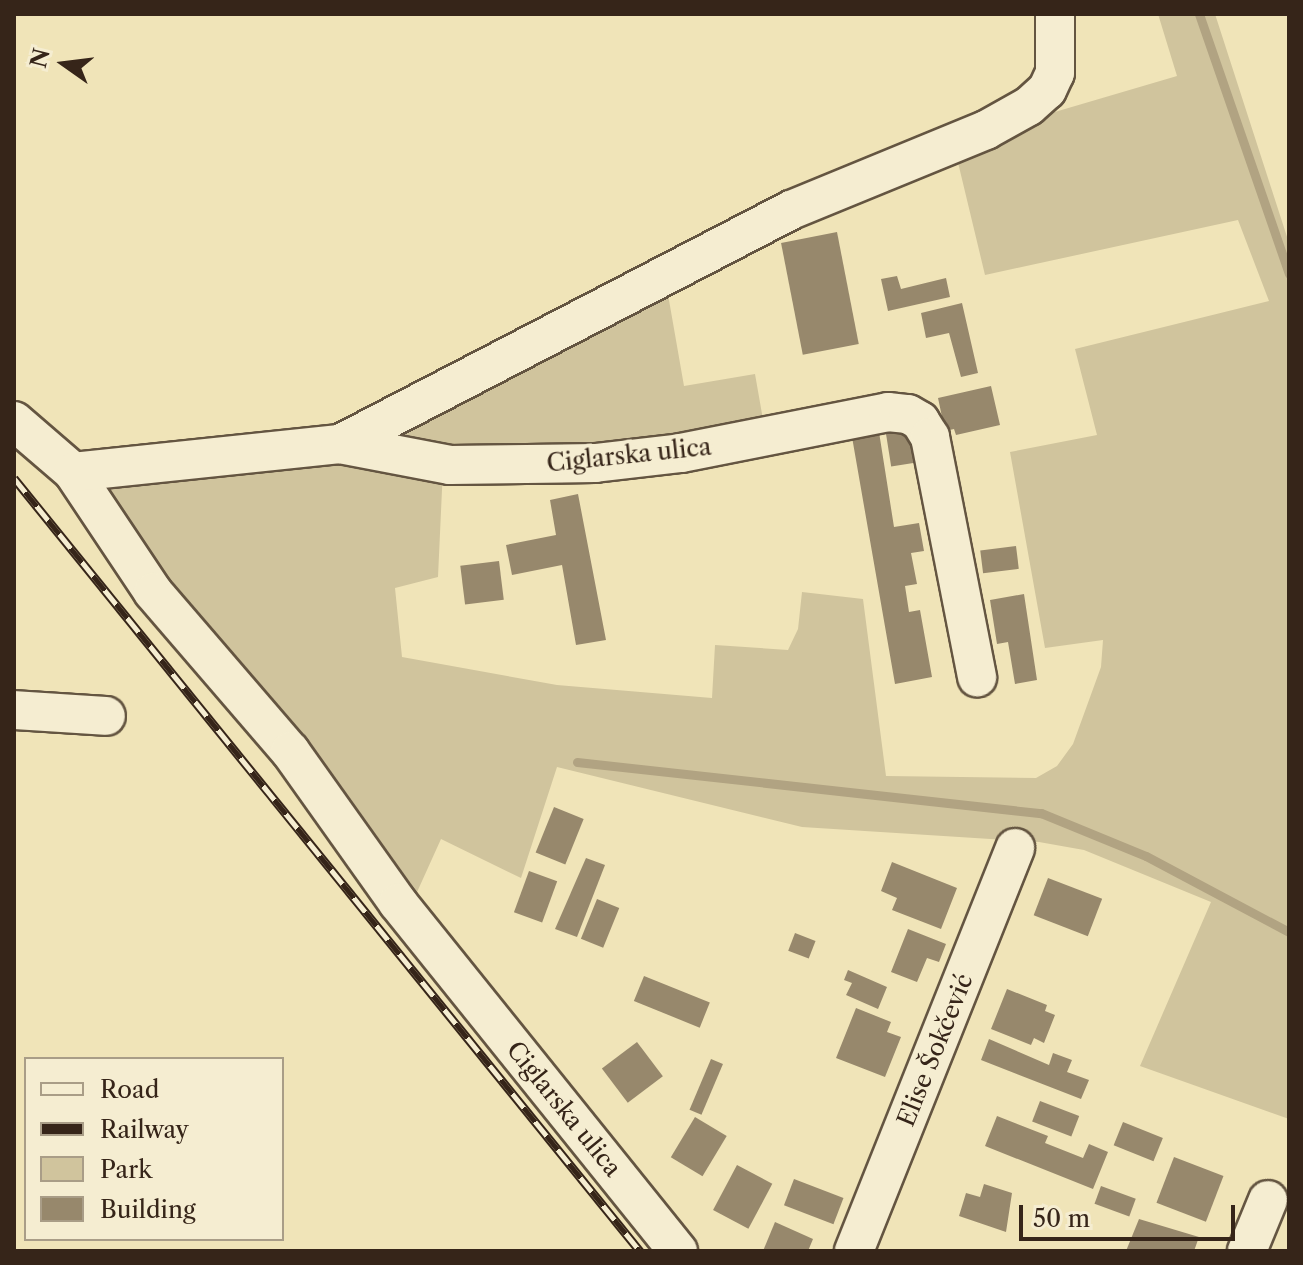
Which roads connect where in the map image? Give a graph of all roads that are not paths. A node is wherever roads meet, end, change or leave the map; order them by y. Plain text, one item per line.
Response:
1 (1055, 14) edge
2 (14, 421) edge
3 (340, 444) junction
4 (73, 472) junction
5 (977, 677) dead end
6 (14, 710) edge
7 (106, 716) dead end
8 (1015, 848) dead end
9 (1268, 1200) dead end
10 (678, 1251) edge
11 (854, 1251) edge
12 (1247, 1251) edge

1 - 3 street
2 - 4 street, Ciglarska ulica
3 - 4 street, Ciglarska ulica
3 - 5 street, Ciglarska ulica
4 - 10 street, Ciglarska ulica
6 - 7 street
8 - 11 street, Elise Šokčević
9 - 12 street

